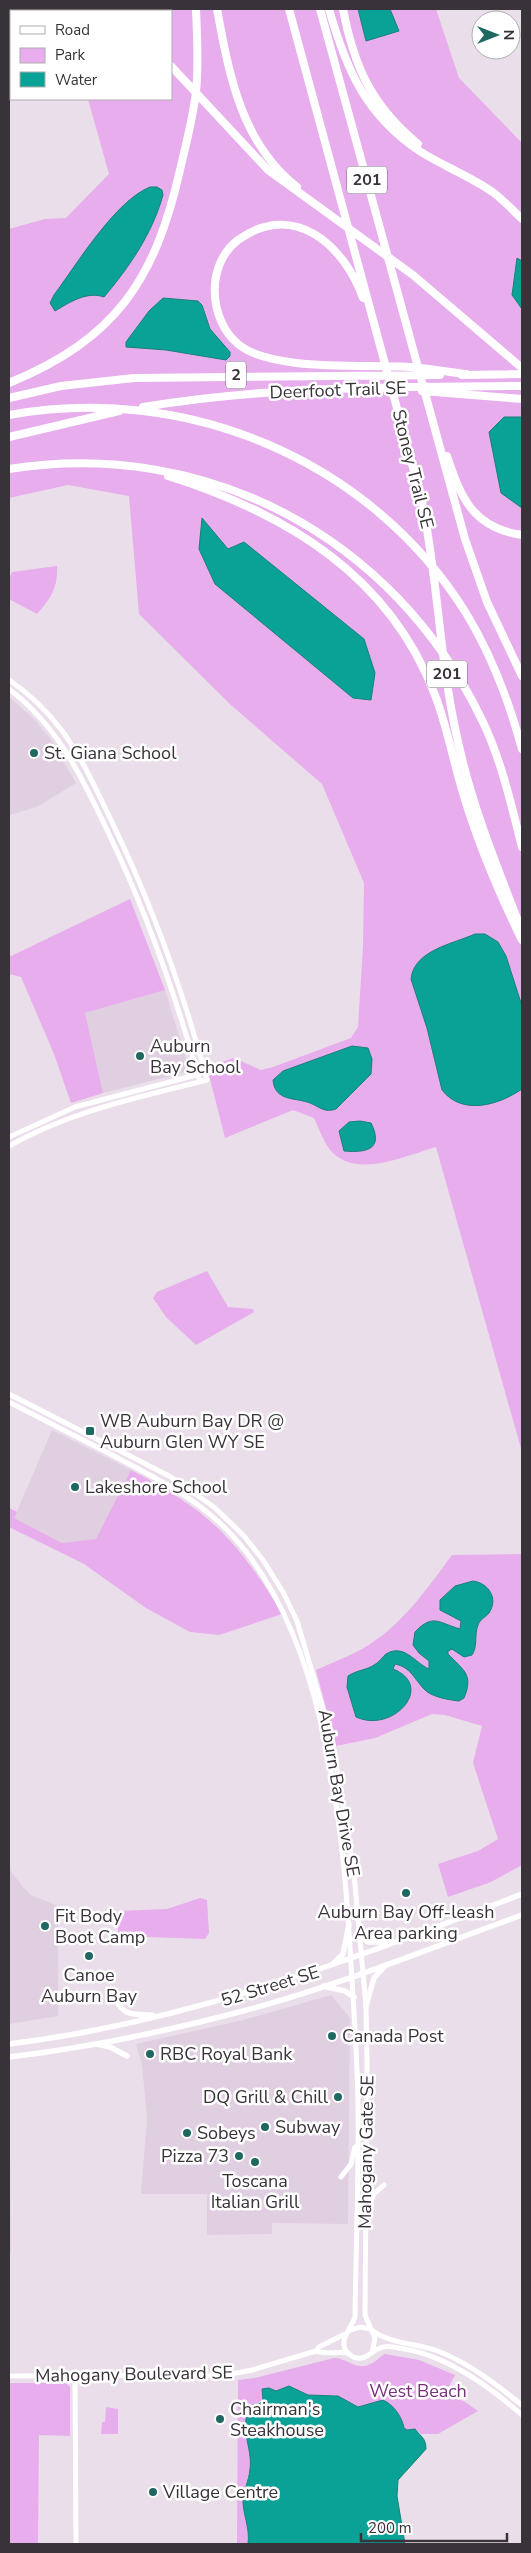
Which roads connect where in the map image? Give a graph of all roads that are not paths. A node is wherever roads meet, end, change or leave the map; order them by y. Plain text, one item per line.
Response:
1 (196, 9) edge
2 (217, 9) edge
3 (289, 9) edge
4 (320, 9) edge
5 (329, 9) edge
6 (343, 9) edge
7 (172, 67) edge
8 (456, 171) junction
9 (331, 214) junction
10 (522, 219) edge
11 (380, 342) junction
12 (522, 368) edge
13 (466, 374) junction
14 (522, 374) edge
15 (9, 383) edge
16 (522, 386) edge
17 (403, 387) junction
18 (9, 398) edge
19 (522, 399) edge
20 (431, 411) junction
21 (9, 415) edge
22 (9, 437) edge
23 (142, 467) junction
24 (9, 469) edge
25 (522, 535) edge
26 (522, 676) edge
27 (9, 680) edge
28 (9, 689) edge
29 (522, 749) edge
30 (522, 847) edge
31 (522, 931) edge
32 (522, 940) edge
33 (205, 1073) junction
34 (198, 1075) junction
35 (200, 1082) junction
36 (9, 1137) edge
37 (9, 1146) edge
38 (9, 1394) edge
39 (9, 1402) edge
40 (522, 1894) edge
41 (522, 1915) edge
42 (349, 1924) junction
43 (359, 1926) junction
44 (396, 1942) junction
45 (361, 1956) junction
46 (351, 1960) junction
47 (387, 1964) junction
48 (329, 1967) junction
49 (362, 1972) junction
50 (353, 1976) junction
51 (323, 1986) junction
52 (114, 1997) dead end
53 (354, 1997) junction
54 (366, 2006) junction
55 (161, 2016) junction
56 (120, 2025) junction
57 (123, 2037) junction
58 (9, 2044) edge
59 (95, 2044) junction
60 (127, 2056) dead end
61 (9, 2057) edge
62 (357, 2142) junction
63 (341, 2177) dead end
64 (384, 2185) dead end
65 (365, 2216) junction
66 (372, 2330) junction
67 (347, 2333) junction
68 (316, 2351) junction
69 (372, 2353) junction
70 (348, 2354) junction
71 (9, 2376) edge
72 (75, 2376) junction
73 (522, 2405) edge
74 (522, 2415) edge
75 (76, 2544) edge

1 - 15 highway
2 - 9 highway
3 - 11 highway, Stoney Trail SE / 201
4 - 20 highway, Stoney Trail SE / 201
5 - 8 highway
6 - 8 highway
7 - 9 highway
8 - 10 highway
9 - 12 highway
11 - 13 highway
11 - 31 highway, Stoney Trail SE / 201
13 - 14 highway, Deerfoot Trail SE / 2
13 - 18 highway, Deerfoot Trail SE / 2
16 - 17 highway, Deerfoot Trail SE / 2
17 - 19 highway
17 - 22 highway, Deerfoot Trail SE / 2
20 - 25 highway
20 - 26 highway, Stoney Trail SE / 201
21 - 29 highway
23 - 24 highway
23 - 30 highway
23 - 32 highway
27 - 33 street
28 - 34 street
33 - 34 street
33 - 35 street
34 - 35 street
34 - 36 street
35 - 37 street
38 - 43 street, Auburn Bay Drive SE
39 - 42 street, Auburn Bay Drive SE
40 - 44 main road, 52 Street SE
41 - 47 main road, 52 Street SE
42 - 46 street, Auburn Bay Drive SE
42 - 48 main road
43 - 44 main road
43 - 45 street, Auburn Bay Drive SE
44 - 45 main road, 52 Street SE
45 - 46 main road, 52 Street SE
45 - 49 street, Auburn Bay Drive SE
46 - 48 main road, 52 Street SE
46 - 50 street, Auburn Bay Drive SE
47 - 49 main road, 52 Street SE
47 - 54 main road
48 - 55 main road, 52 Street SE
49 - 50 main road, 52 Street SE
49 - 54 street, Mahogany Gate SE
50 - 51 main road, 52 Street SE
50 - 53 street, Mahogany Gate SE
51 - 53 main road
51 - 57 main road, 52 Street SE
52 - 55 main road
53 - 62 street, Mahogany Gate SE
54 - 65 street, Mahogany Gate SE
55 - 56 main road, 52 Street SE
56 - 57 main road
56 - 58 main road, 52 Street SE
57 - 59 main road, 52 Street SE
59 - 60 main road
59 - 61 main road, 52 Street SE
62 - 63 street
62 - 67 street, Mahogany Gate SE
64 - 65 street
65 - 66 street, Mahogany Gate SE
66 - 67 street
66 - 69 street
66 - 73 street
67 - 68 street, Mahogany Boulevard SE
67 - 70 street
68 - 70 street, Mahogany Boulevard SE
68 - 72 street, Mahogany Boulevard SE
69 - 70 street
69 - 74 street
71 - 72 street, Mahogany Boulevard SE
72 - 75 street

